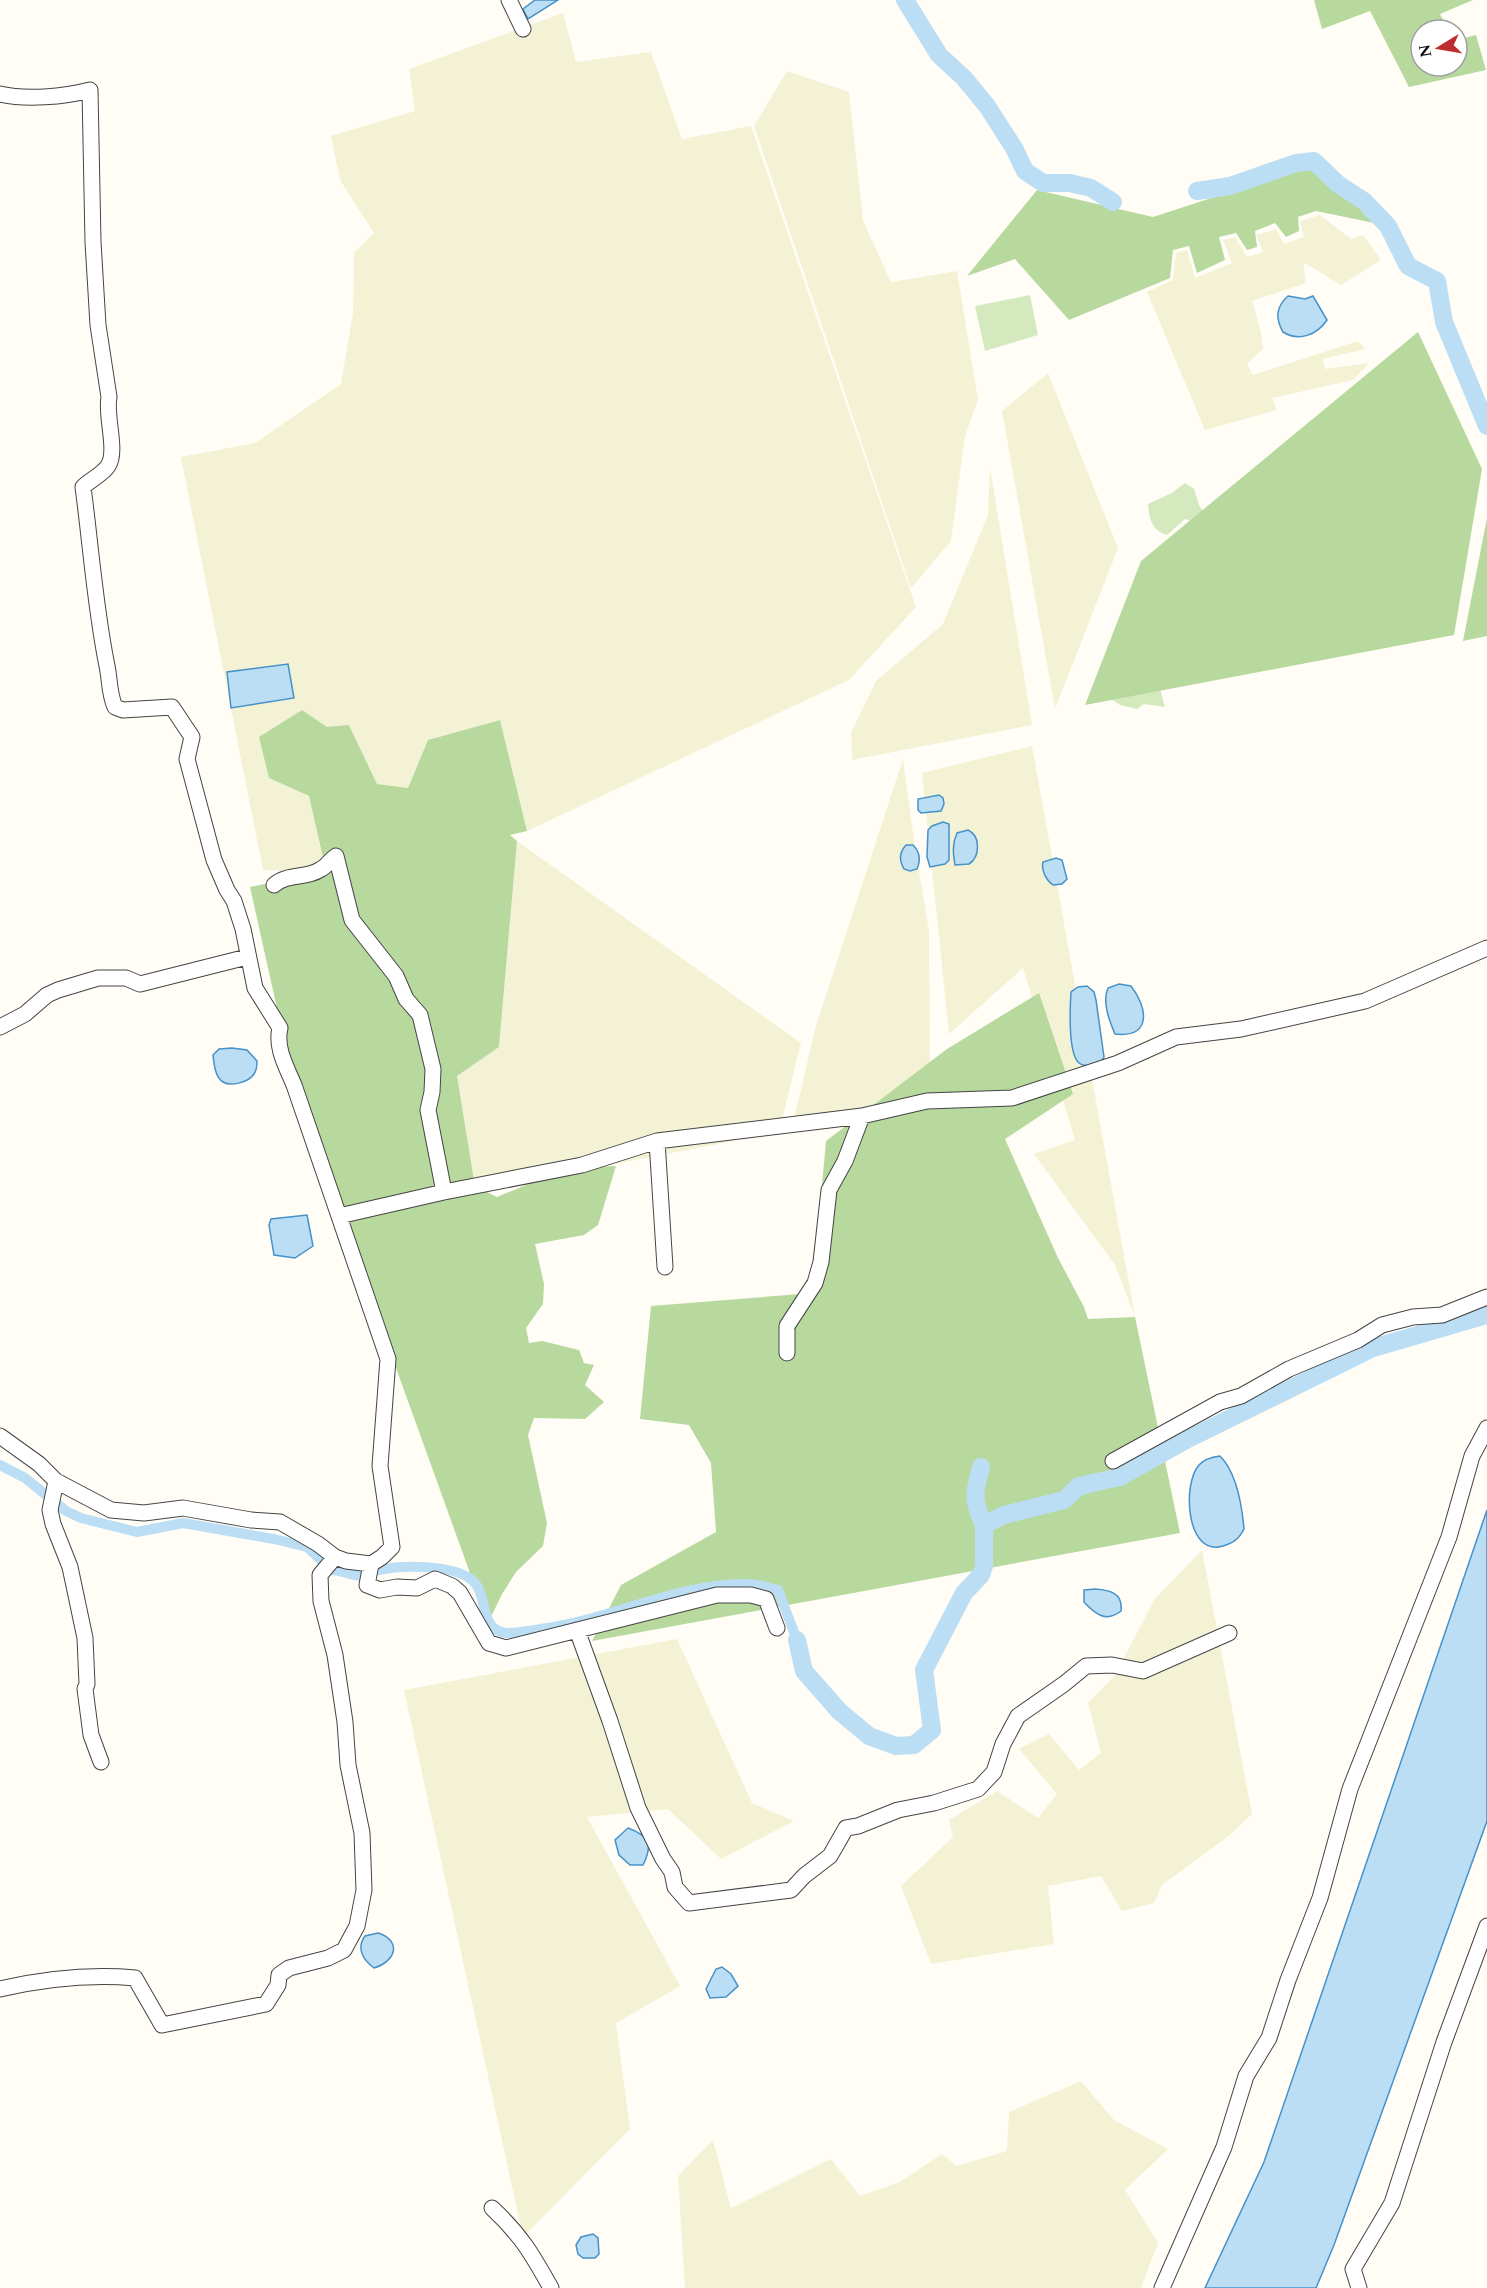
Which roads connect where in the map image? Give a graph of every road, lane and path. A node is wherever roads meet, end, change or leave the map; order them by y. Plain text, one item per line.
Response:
1 (509, 0) edge
2 (523, 29) dead end
3 (0, 94) edge
4 (274, 885) dead end
5 (1487, 948) edge
6 (248, 957) junction
7 (0, 1027) edge
8 (862, 1116) junction
9 (657, 1141) junction
10 (444, 1192) junction
11 (339, 1216) junction
12 (665, 1267) dead end
13 (1487, 1298) edge
14 (787, 1353) dead end
15 (1487, 1428) edge
16 (0, 1436) edge
17 (1113, 1461) dead end
18 (55, 1484) junction
19 (336, 1557) junction
20 (371, 1564) junction
21 (777, 1628) dead end
22 (577, 1630) junction
23 (1229, 1633) dead end
24 (101, 1762) dead end
25 (1487, 1926) edge
26 (0, 1989) edge
27 (492, 2208) dead end
28 (551, 2288) edge
29 (1162, 2288) edge
30 (1359, 2288) edge

1 - 2 street
3 - 6 street
4 - 10 street
5 - 8 street
6 - 7 street
6 - 11 street
8 - 9 street
8 - 14 street
9 - 10 street
9 - 12 street
10 - 11 street
11 - 20 street
13 - 17 street
15 - 29 street
16 - 18 street
18 - 19 street
18 - 24 street
19 - 20 street
19 - 26 street
20 - 22 street
21 - 22 street
22 - 23 street
25 - 30 street
27 - 28 street

